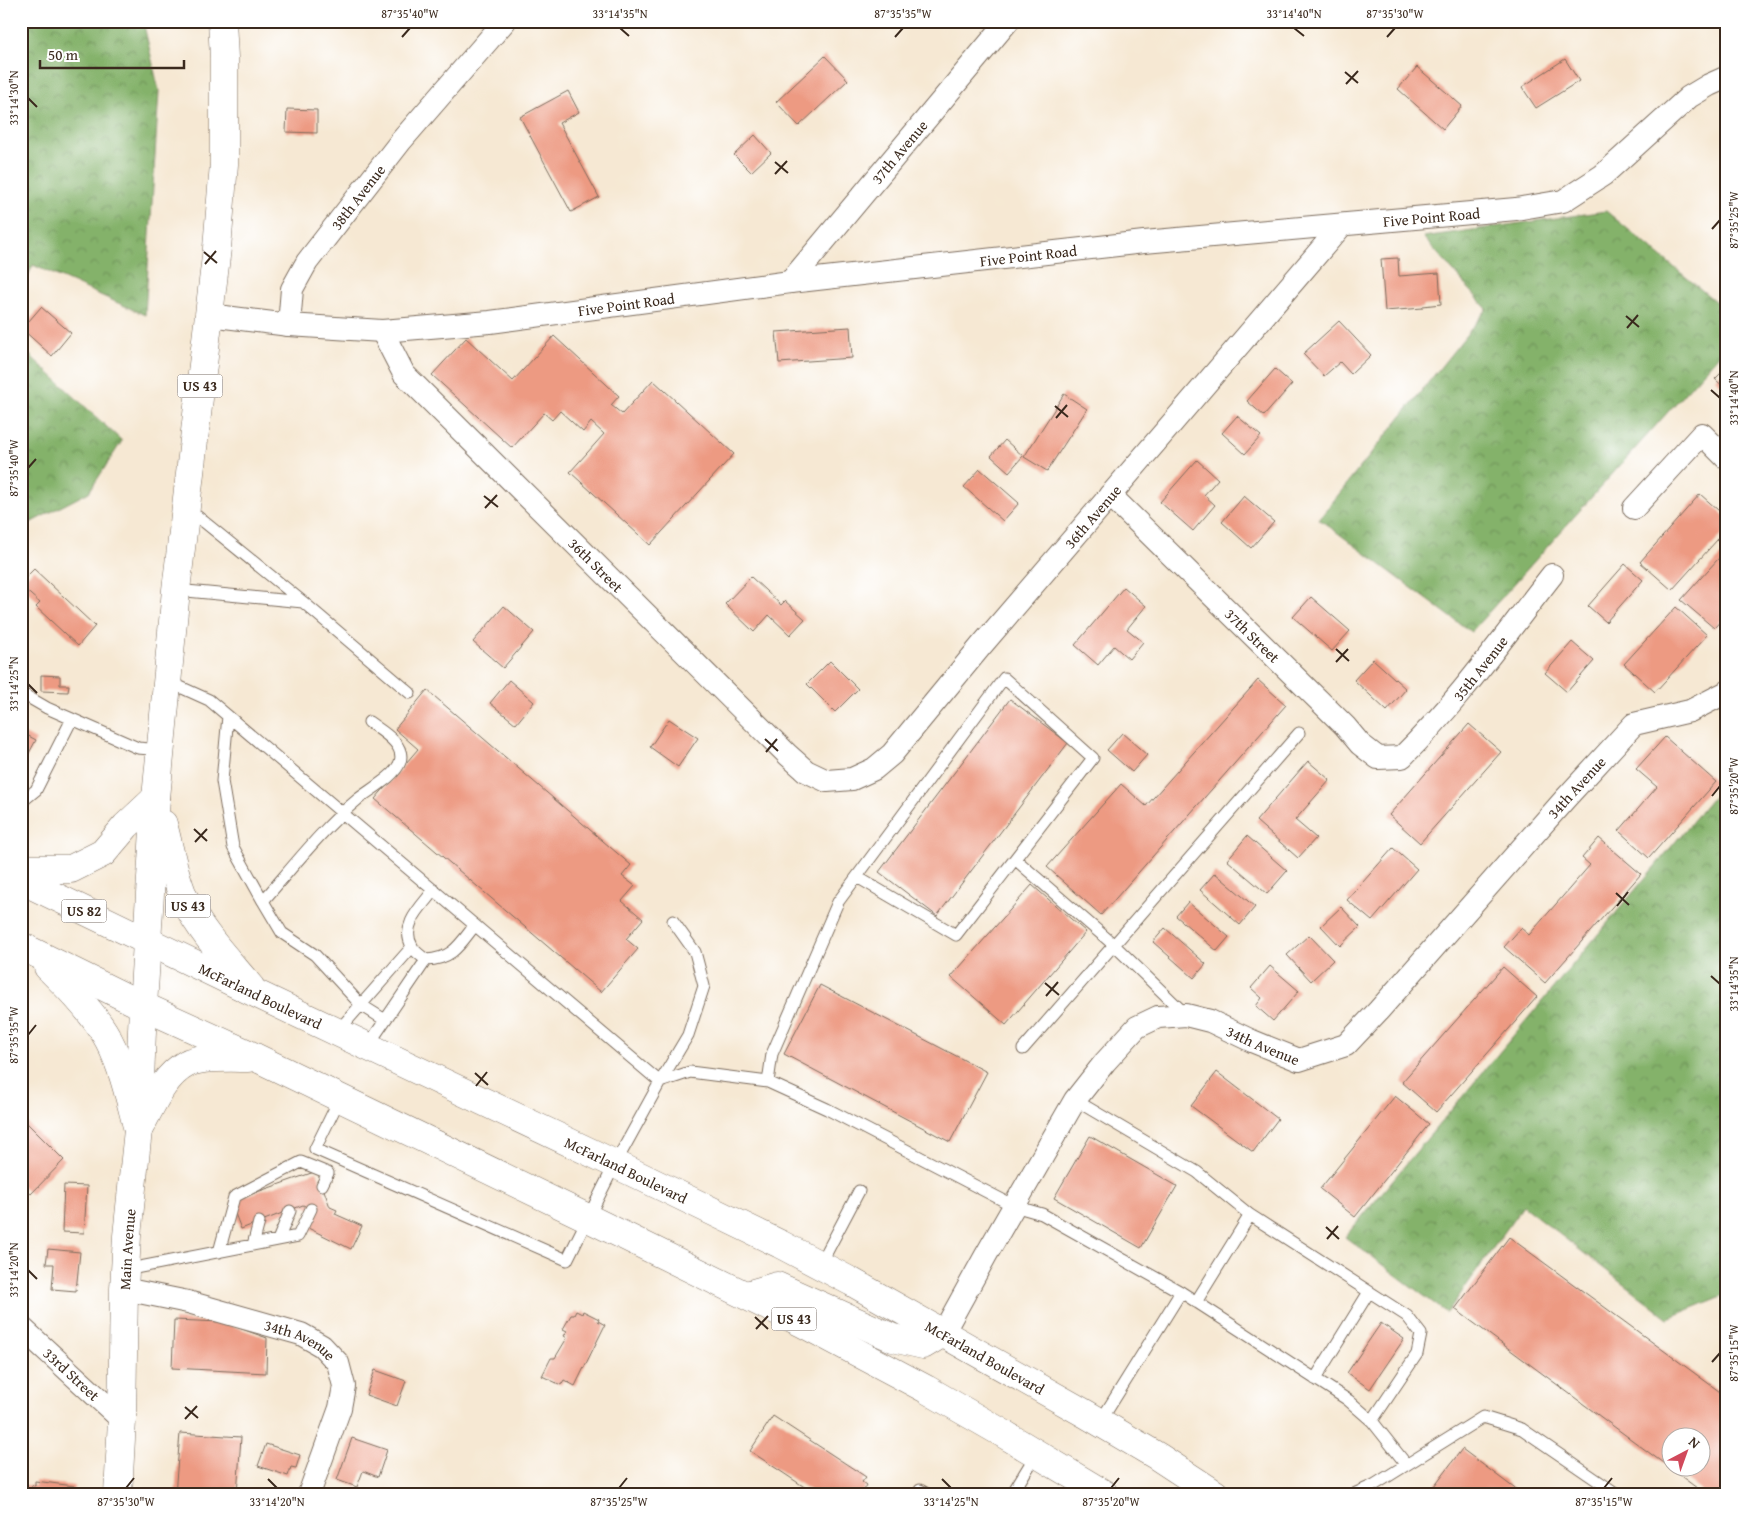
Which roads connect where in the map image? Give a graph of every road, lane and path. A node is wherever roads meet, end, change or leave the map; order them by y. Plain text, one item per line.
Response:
1 (222, 21) edge
2 (505, 21) edge
3 (1008, 21) edge
4 (1727, 77) edge
5 (1342, 225) junction
6 (790, 282) junction
7 (209, 315) junction
8 (289, 326) junction
9 (382, 331) junction
10 (1727, 459) edge
11 (1110, 495) junction
12 (186, 507) junction
13 (1634, 508) dead end
14 (1552, 575) dead end
15 (176, 590) junction
16 (303, 602) junction
17 (167, 681) junction
18 (1727, 692) edge
19 (21, 693) edge
20 (410, 693) dead end
21 (228, 716) junction
22 (72, 719) junction
23 (369, 722) dead end
24 (1299, 734) dead end
25 (161, 750) junction
26 (1402, 757) joint
27 (828, 781) joint
28 (21, 798) edge
29 (156, 798) junction
30 (342, 812) junction
31 (1015, 860) junction
32 (21, 869) edge
33 (857, 877) junction
34 (21, 880) edge
35 (434, 890) junction
36 (263, 901) junction
37 (673, 921) dead end
38 (475, 925) junction
39 (148, 942) junction
40 (1114, 945) junction
41 (412, 946) junction
42 (28, 949) edge
43 (426, 960) junction
44 (256, 994) junction
45 (361, 1005) junction
46 (143, 1006) junction
47 (1186, 1015) junction
48 (385, 1020) junction
49 (336, 1032) junction
50 (366, 1046) junction
51 (1023, 1049) dead end
52 (255, 1057) junction
53 (660, 1082) junction
54 (768, 1082) junction
55 (340, 1098) junction
56 (1075, 1100) junction
57 (138, 1130) junction
58 (315, 1149) junction
59 (615, 1164) junction
60 (308, 1170) junction
61 (322, 1185) dead end
62 (859, 1192) dead end
63 (1014, 1206) junction
64 (310, 1209) dead end
65 (290, 1211) dead end
66 (1250, 1215) junction
67 (588, 1218) junction
68 (259, 1222) dead end
69 (278, 1240) junction
70 (253, 1245) junction
71 (219, 1252) junction
72 (820, 1265) junction
73 (125, 1279) junction
74 (1181, 1292) junction
75 (1369, 1292) junction
76 (746, 1296) junction
77 (1196, 1302) junction
78 (21, 1327) edge
79 (943, 1333) junction
80 (1315, 1379) junction
81 (122, 1420) junction
82 (1372, 1421) junction
83 (1100, 1422) junction
84 (1037, 1453) junction
85 (1406, 1464) junction
86 (1079, 1486) edge
87 (118, 1494) edge
88 (309, 1494) edge
89 (1012, 1494) edge
90 (1104, 1494) edge
91 (1215, 1494) edge
92 (1354, 1494) edge
93 (1617, 1494) edge

1 - 7 main road, US 43
2 - 8 street, 38th Avenue
3 - 6 street, 37th Avenue
4 - 5 street, Five Point Road
5 - 6 street, Five Point Road
5 - 11 street, 36th Avenue
6 - 9 street, Five Point Road
7 - 8 street
7 - 12 main road, US 43
8 - 9 street, Five Point Road
9 - 27 street, 36th Street
10 - 13 street
11 - 26 street, 37th Street
11 - 27 street, 36th Avenue
12 - 15 main road, US 43
12 - 16 lane
14 - 26 street, 35th Avenue
15 - 16 lane
15 - 17 main road, US 43
16 - 20 lane
17 - 21 lane
17 - 25 main road, US 43
18 - 47 street, 34th Avenue
19 - 22 lane
21 - 30 lane
21 - 36 lane
22 - 25 lane
22 - 28 lane
23 - 30 lane
24 - 40 lane
25 - 29 main road, US 43
29 - 32 main road
29 - 39 main road, US 43
29 - 44 main road, US 43
30 - 35 lane
30 - 36 lane
31 - 33 lane
31 - 33 lane
31 - 40 lane
33 - 54 lane
34 - 39 main road, McFarland Boulevard / US 82
35 - 38 lane
35 - 41 lane
36 - 45 lane
37 - 53 lane
38 - 43 lane
38 - 53 lane
39 - 44 main road, McFarland Boulevard / US 82
39 - 46 main road, US 43
40 - 47 lane
40 - 51 lane
41 - 43 lane
41 - 45 lane
42 - 46 main road
42 - 57 main road
43 - 48 lane
44 - 49 main road, McFarland Boulevard / US 43
45 - 48 lane
45 - 49 lane
46 - 52 main road, US 43
46 - 57 main road, Main Avenue
47 - 56 street, 34th Avenue
48 - 50 lane
49 - 50 main road, McFarland Boulevard / US 43
50 - 59 main road, McFarland Boulevard / US 43
52 - 55 main road, US 43
52 - 57 main road
53 - 54 lane
53 - 59 lane
54 - 63 lane
55 - 58 lane
55 - 67 main road, US 43
56 - 63 street, 34th Avenue
56 - 66 lane
57 - 73 main road, Main Avenue
58 - 60 lane
58 - 67 lane
59 - 67 lane
59 - 72 main road, McFarland Boulevard / US 43
60 - 61 lane
60 - 71 lane
62 - 72 lane
63 - 74 lane
63 - 79 street, 34th Avenue
64 - 69 lane
65 - 69 lane
66 - 75 lane
66 - 77 lane
67 - 76 main road, US 43
68 - 70 lane
69 - 70 lane
70 - 71 lane
71 - 73 lane
72 - 79 main road, McFarland Boulevard / US 43
73 - 81 main road, Main Avenue
73 - 88 street, 34th Avenue
74 - 77 lane
74 - 83 lane
75 - 80 lane
75 - 82 lane
76 - 79 main road
76 - 84 main road, US 43
77 - 80 lane
78 - 81 street, 33rd Street
79 - 83 main road, McFarland Boulevard / US 43
80 - 82 lane
81 - 87 main road, Main Avenue
82 - 85 lane
83 - 91 main road, McFarland Boulevard / US 43
84 - 86 main road, US 43
84 - 89 lane
85 - 92 lane
85 - 93 lane
86 - 90 main road, US 43

